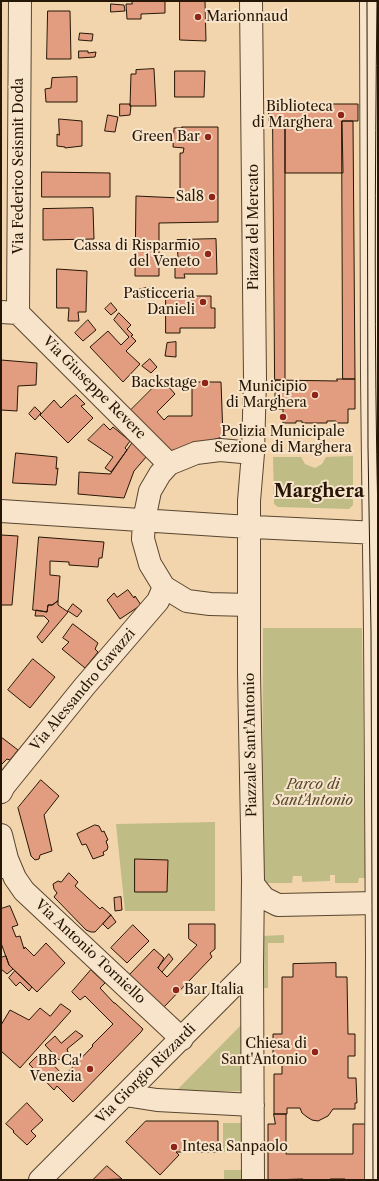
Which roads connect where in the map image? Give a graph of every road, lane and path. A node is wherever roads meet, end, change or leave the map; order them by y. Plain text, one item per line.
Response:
1 (20, 1) edge
2 (251, 1) edge
3 (371, 1) edge
4 (374, 103) edge
5 (10, 313) edge
6 (375, 448) edge
7 (253, 453) junction
8 (169, 464) junction
9 (1, 511) edge
10 (144, 520) junction
11 (250, 527) junction
12 (376, 533) edge
13 (164, 587) junction
14 (250, 604) junction
15 (377, 605) edge
16 (1, 792) edge
17 (1, 835) edge
18 (4, 863) edge
19 (253, 884) junction
20 (376, 903) junction
21 (278, 905) junction
22 (253, 933) junction
23 (377, 954) edge
24 (252, 967) junction
25 (182, 1039) junction
26 (125, 1095) junction
27 (253, 1105) junction
28 (40, 1180) edge
29 (253, 1180) edge
30 (376, 1180) edge

1 - 5 street, Via Federico Seismit Doda
2 - 7 street, Piazza del Mercato
3 - 4 street
4 - 6 street
5 - 8 street, Via Giuseppe Revere
6 - 12 street
7 - 8 street
7 - 11 street, Piazza del Mercato
8 - 10 street
9 - 10 street
10 - 11 street
10 - 13 street
11 - 12 street
11 - 14 street, Piazzale Sant'Antonio
12 - 15 street
13 - 14 street
13 - 16 street, Via Alessandro Gavazzi
14 - 19 street, Piazzale Sant'Antonio
15 - 20 street
17 - 18 street, Via Antonio Torniello
18 - 25 street, Via Antonio Torniello
19 - 21 street
19 - 22 street, Piazzale Sant'Antonio
20 - 21 street
20 - 23 street
21 - 22 street
22 - 24 street, Piazzale Sant'Antonio
23 - 30 street
24 - 25 street, Via Giorgio Rizzardi
24 - 27 street, Piazzale Sant'Antonio
25 - 26 street, Via Giorgio Rizzardi
26 - 27 street
26 - 28 street, Via Giorgio Rizzardi
27 - 29 street, Piazzale Sant'Antonio

